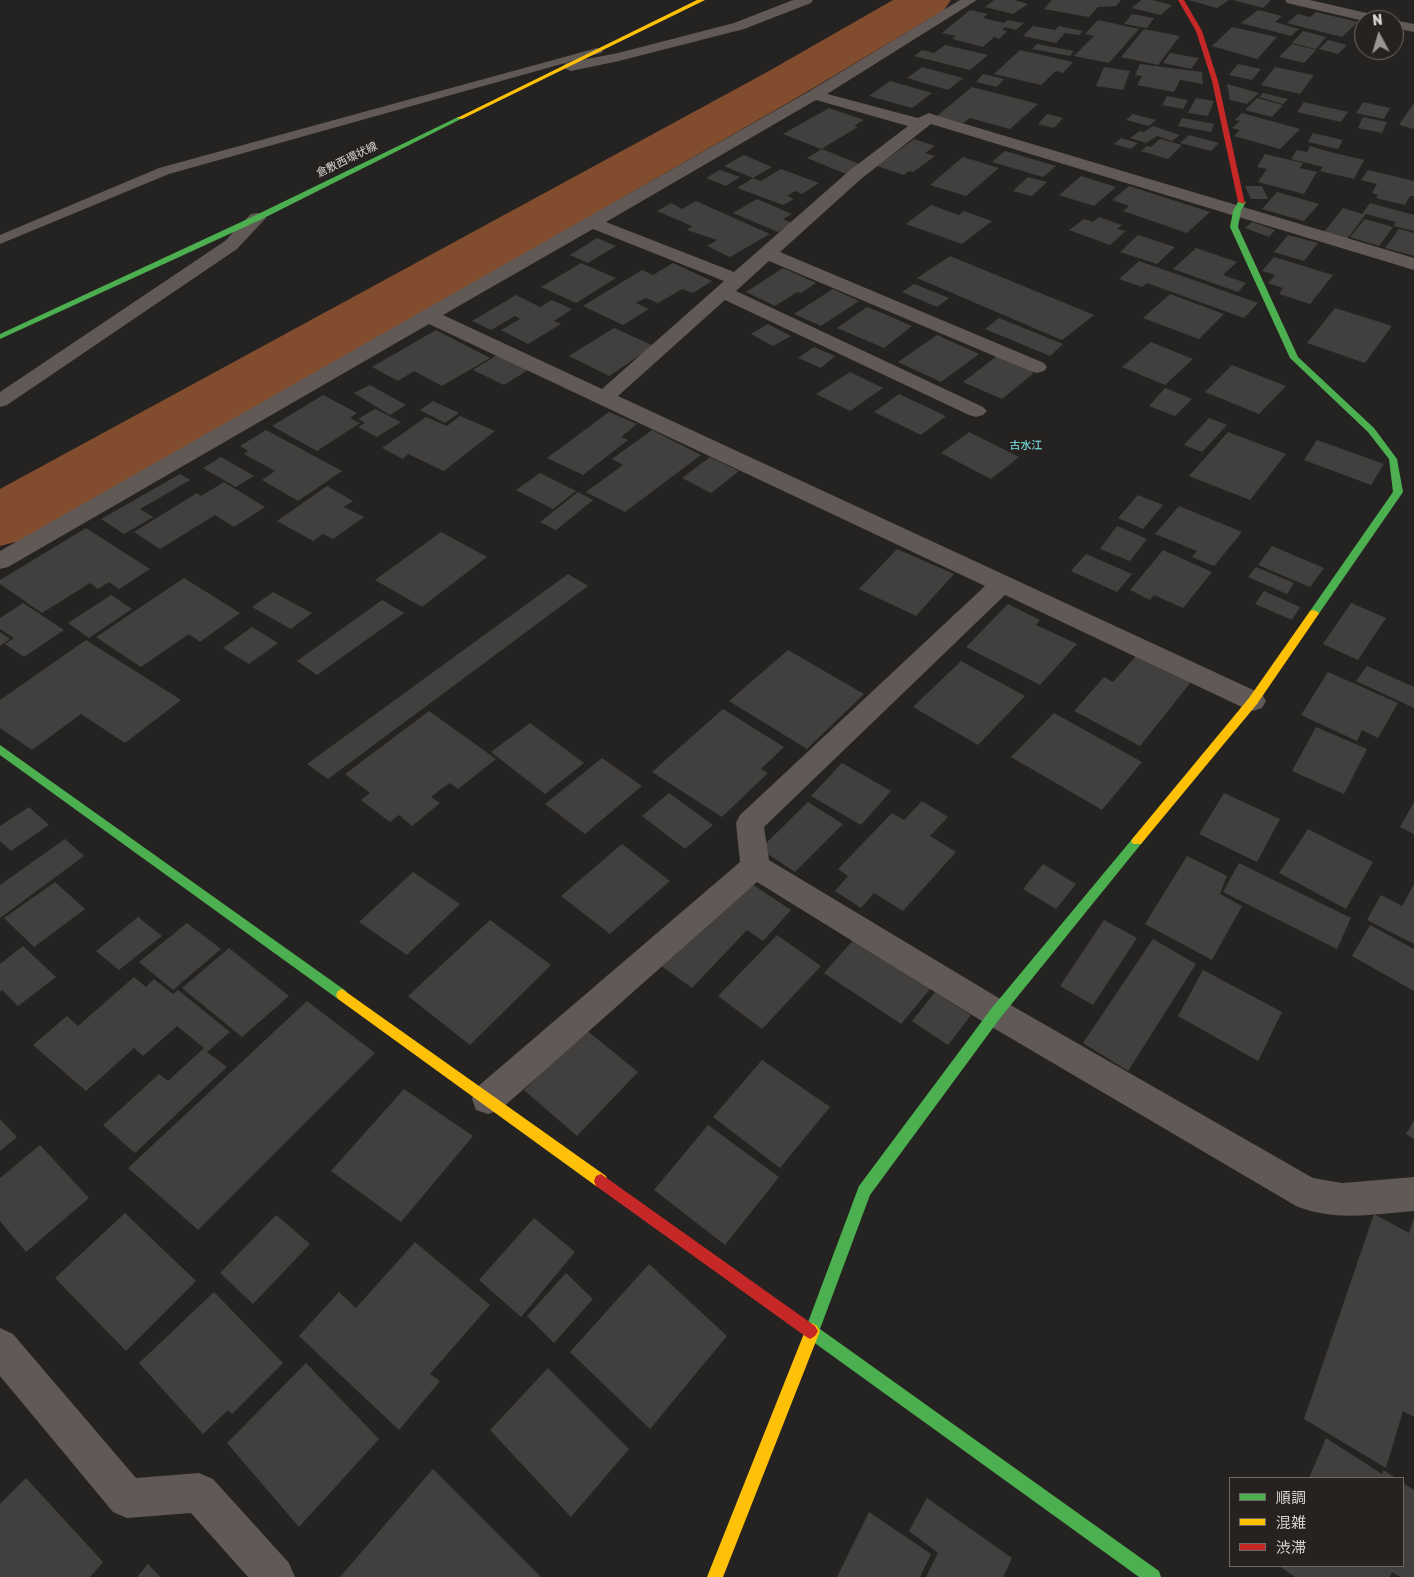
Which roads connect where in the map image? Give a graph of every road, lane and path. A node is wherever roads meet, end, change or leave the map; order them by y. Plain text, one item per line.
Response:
1 (702, 0) edge
2 (806, 0) edge
3 (970, 0) edge
4 (1181, 0) edge
5 (1292, 0) edge
6 (1354, 14) edge
7 (602, 50) junction
8 (571, 66) junction
9 (814, 95) junction
10 (920, 124) junction
11 (1237, 211) junction
12 (257, 218) junction
13 (590, 222) junction
14 (0, 240) edge
15 (767, 253) junction
16 (1414, 264) edge
17 (730, 286) junction
18 (429, 316) junction
19 (0, 337) edge
20 (1037, 367) dead end
21 (605, 397) junction
22 (0, 401) edge
23 (976, 411) dead end
24 (0, 562) edge
25 (1003, 583) junction
26 (1253, 701) junction
27 (0, 749) edge
28 (755, 866) junction
29 (996, 1013) junction
30 (488, 1099) junction
31 (1414, 1194) edge
32 (812, 1332) junction
33 (0, 1347) edge
34 (275, 1577) edge
35 (715, 1577) edge
36 (1153, 1577) edge

1 - 7 street, 倉敷西環状線
2 - 8 street
3 - 9 street
4 - 11 street
5 - 6 street
7 - 8 street, 倉敷西環状線
7 - 14 lane
8 - 12 street, 倉敷西環状線
9 - 10 street
9 - 13 street
10 - 11 street
10 - 15 street
11 - 16 street
11 - 26 street
12 - 19 street, 倉敷西環状線
12 - 22 street
13 - 17 street
13 - 18 street
15 - 17 street
15 - 20 street
17 - 21 street
17 - 23 street
18 - 21 street
18 - 24 street
21 - 25 street
25 - 26 street
25 - 28 street
26 - 29 street
27 - 30 street
28 - 29 street
28 - 30 street
29 - 31 street
29 - 32 street
30 - 32 street
32 - 35 street
32 - 36 street
33 - 34 street

